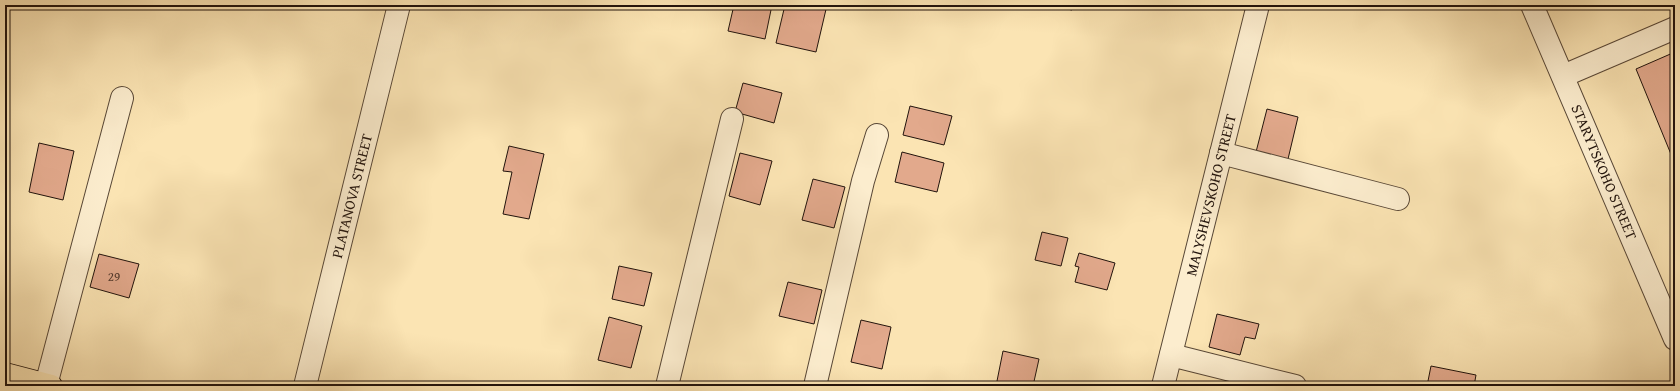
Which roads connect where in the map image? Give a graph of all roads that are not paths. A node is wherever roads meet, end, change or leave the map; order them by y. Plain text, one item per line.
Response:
1 (399, 5) edge
2 (1258, 5) edge
3 (1532, 5) edge
4 (1675, 28) edge
5 (1563, 76) junction
6 (122, 98) dead end
7 (732, 119) dead end
8 (877, 135) dead end
9 (1221, 153) junction
10 (1398, 199) dead end
11 (1675, 339) edge
12 (1171, 355) junction
13 (5, 374) edge
14 (49, 385) edge
15 (305, 386) edge
16 (667, 386) edge
17 (815, 386) edge
18 (1163, 386) edge
19 (1295, 386) edge

1 - 15 street, PLATANOVA STREET
2 - 9 street, MALYSHEVSKOHO STREET
3 - 5 street, STARYTSKOHO STREET
4 - 5 street
5 - 11 street, STARYTSKOHO STREET
6 - 14 street
7 - 16 street
8 - 17 street
9 - 10 street
9 - 12 street, MALYSHEVSKOHO STREET
12 - 18 street, MALYSHEVSKOHO STREET
12 - 19 street
13 - 14 main road

